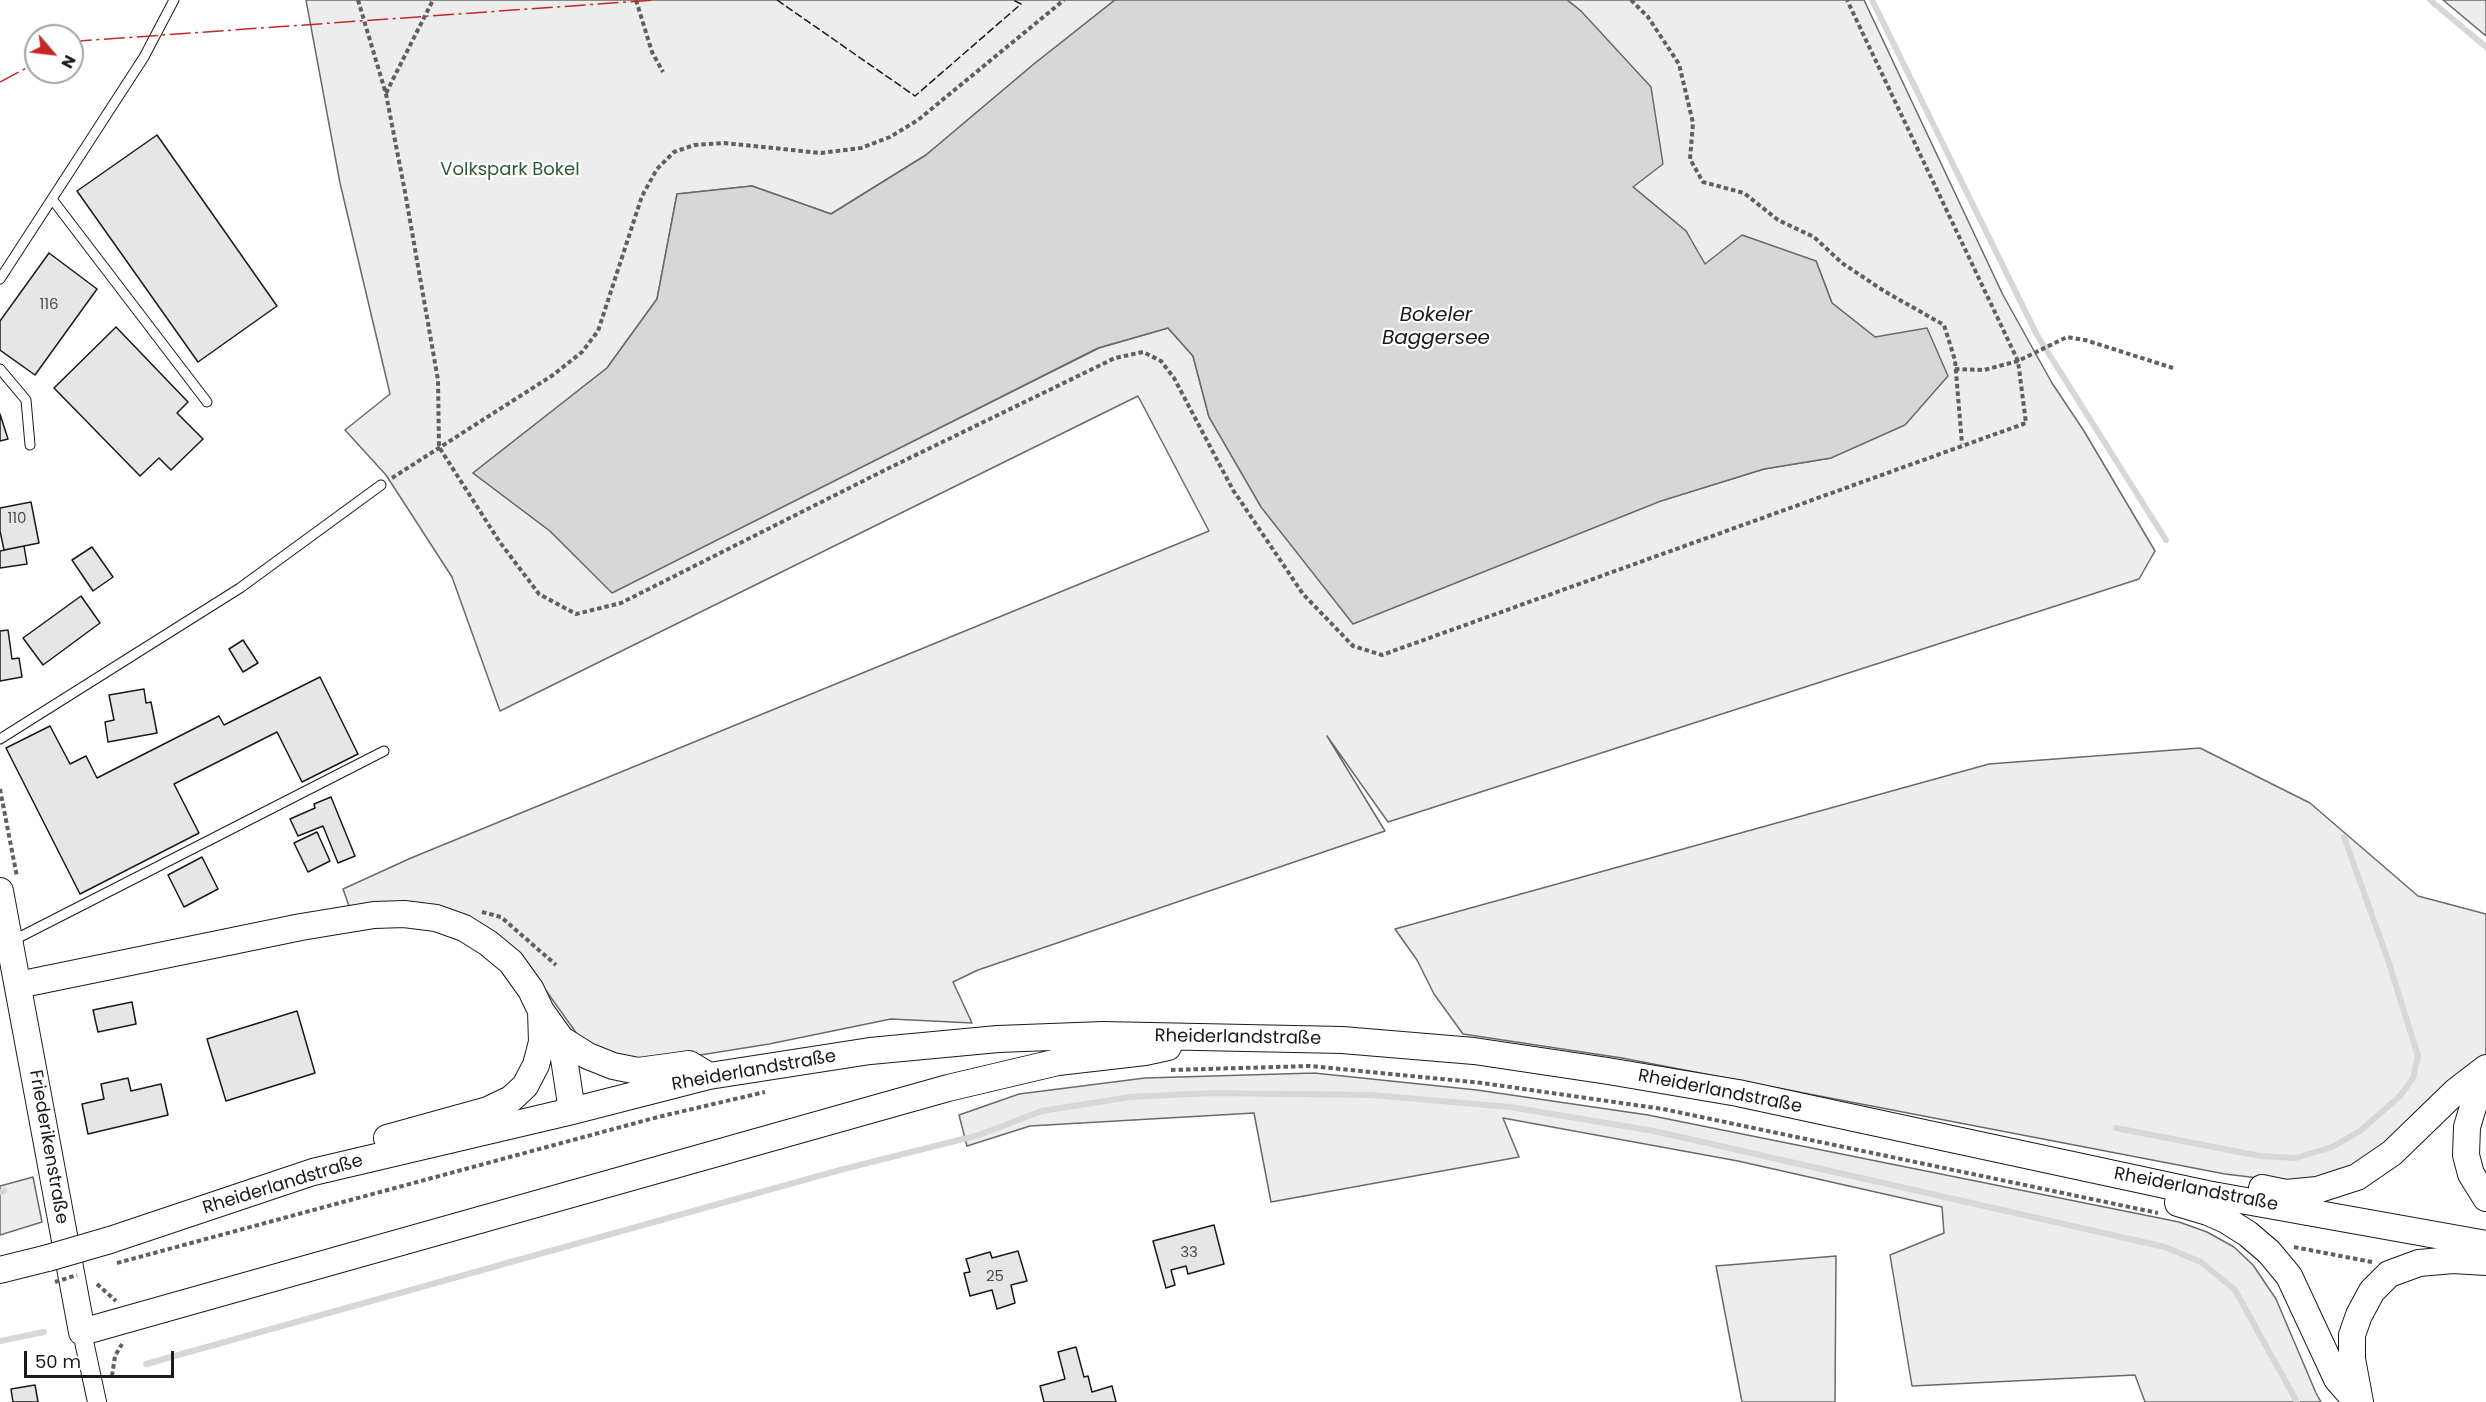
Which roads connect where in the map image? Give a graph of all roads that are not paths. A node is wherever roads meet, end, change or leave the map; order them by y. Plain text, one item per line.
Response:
1 (174, 0) edge
2 (52, 199) junction
3 (0, 279) edge
4 (0, 369) edge
5 (207, 402) dead end
6 (30, 445) dead end
7 (381, 485) road end
8 (0, 739) edge
9 (384, 751) dead end
10 (0, 891) edge
11 (9, 942) junction
12 (18, 985) junction
13 (541, 1011) junction
14 (1207, 1037) junction
15 (561, 1039) junction
16 (2486, 1068) edge
17 (2486, 1074) edge
18 (709, 1076) junction
19 (572, 1111) junction
20 (313, 1172) junction
21 (2143, 1181) junction
22 (2207, 1194) junction
23 (2486, 1198) edge
24 (2486, 1244) edge
25 (2486, 1262) edge
26 (0, 1269) edge
27 (82, 1332) junction
28 (97, 1402) edge
29 (2358, 1402) edge

1 - 2 lane
2 - 3 lane
2 - 5 lane
4 - 6 lane
7 - 8 lane
9 - 11 lane
10 - 11 main road, Friederikenstraße
11 - 12 main road, Friederikenstraße
12 - 13 main road
12 - 27 main road, Friederikenstraße
13 - 15 main road
13 - 20 main road
14 - 18 main road, Rheiderlandstraße
14 - 21 main road, Rheiderlandstraße
14 - 27 main road
15 - 18 main road
15 - 19 main road
16 - 22 main road
17 - 23 main road
18 - 19 main road, Rheiderlandstraße
19 - 20 main road, Rheiderlandstraße
20 - 26 main road, Rheiderlandstraße, bridge
21 - 22 main road, Rheiderlandstraße
21 - 29 main road
22 - 24 main road, Rheiderlandstraße
25 - 29 main road
27 - 28 street, Friederikenstraße

